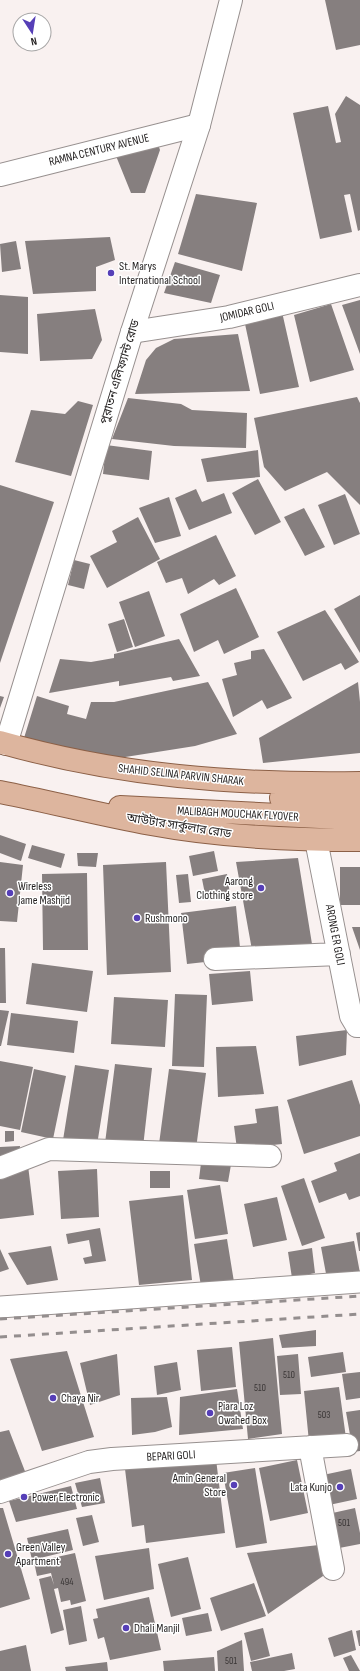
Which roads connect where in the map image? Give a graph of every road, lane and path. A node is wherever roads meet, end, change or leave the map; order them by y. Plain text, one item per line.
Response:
1 (231, 0) edge
2 (199, 125) junction
3 (0, 175) edge
4 (360, 285) edge
5 (132, 332) junction
6 (2, 748) edge
7 (360, 783) edge
8 (0, 792) edge
9 (360, 799) edge
10 (93, 811) junction
11 (360, 819) edge
12 (316, 840) junction
13 (360, 840) edge
14 (339, 954) junction
15 (214, 959) dead end
16 (360, 1026) edge
17 (270, 1156) dead end
18 (0, 1168) edge
19 (360, 1282) edge
20 (0, 1307) edge
21 (347, 1445) dead end
22 (310, 1447) junction
23 (0, 1492) edge
24 (332, 1569) dead end

1 - 2 street, পুরাতন এলিফ্যান্ট রোড
2 - 3 street, RAMNA CENTURY AVENUE
2 - 5 street, পুরাতন এলিফ্যান্ট রোড
4 - 5 street, JOMIDAR GOLI
5 - 6 street, পুরাতন এলিফ্যান্ট রোড
6 - 7 main road, SHAHID SELINA PARVIN SHARAK
6 - 9 main road
8 - 10 main road, আউটার সার্কুলার রোড
10 - 11 main road, MALIBAGH MOUCHAK FLYOVER
10 - 12 main road, আউটার সার্কুলার রোড
12 - 13 main road, আউটার সার্কুলার রোড
12 - 14 street, ARONG ER GOLI
14 - 15 street
14 - 16 street, ARONG ER GOLI
17 - 18 street
19 - 20 street
21 - 22 street, BEPARI GOLI
22 - 23 street, BEPARI GOLI
22 - 24 street

